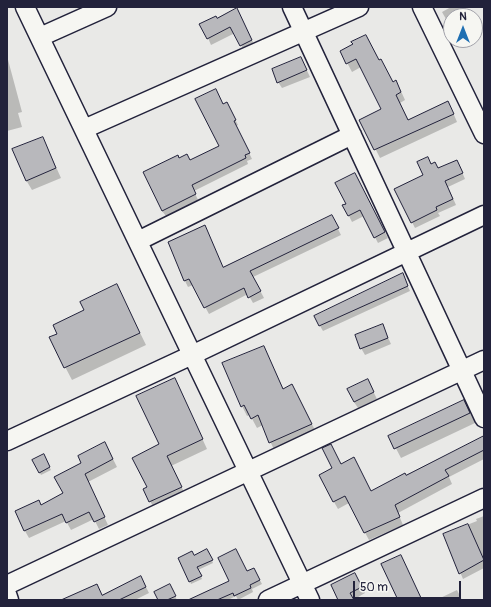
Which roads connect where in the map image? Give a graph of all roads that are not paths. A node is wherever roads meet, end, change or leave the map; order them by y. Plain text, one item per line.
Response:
1 (25, 7) edge
2 (107, 7) edge
3 (292, 7) edge
4 (359, 7) edge
5 (422, 7) edge
6 (304, 31) junction
7 (40, 37) junction
8 (84, 129) junction
9 (484, 134) edge
10 (352, 135) junction
11 (484, 215) edge
12 (138, 242) junction
13 (406, 252) junction
14 (192, 355) junction
15 (484, 360) edge
16 (461, 371) junction
17 (484, 418) edge
18 (7, 441) edge
19 (248, 471) junction
20 (484, 498) edge
21 (7, 585) edge
22 (307, 592) edge
23 (7, 594) edge
24 (9, 600) edge
25 (268, 600) edge

1 - 7 street
2 - 7 street
3 - 6 street
4 - 6 street
5 - 9 street
6 - 8 street
6 - 10 street
7 - 8 street
8 - 12 street
10 - 12 street
10 - 13 street
11 - 13 street
12 - 14 street
13 - 14 street
13 - 16 street
14 - 18 street
14 - 19 street
15 - 16 street
16 - 17 street
16 - 19 street
19 - 21 street
19 - 22 street
20 - 22 street
22 - 25 street
23 - 24 street

